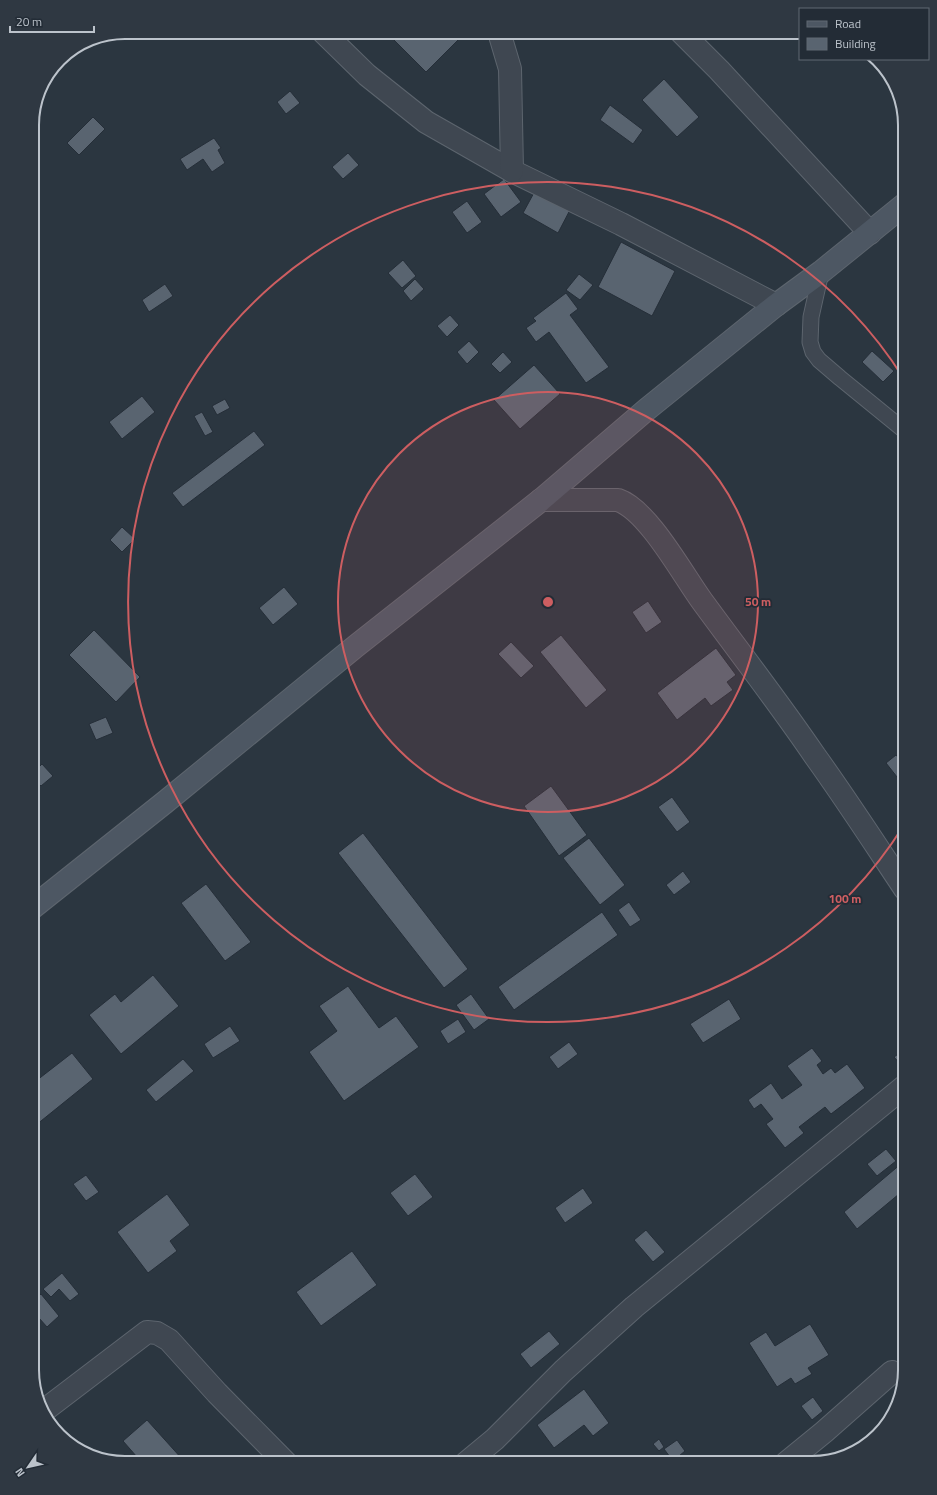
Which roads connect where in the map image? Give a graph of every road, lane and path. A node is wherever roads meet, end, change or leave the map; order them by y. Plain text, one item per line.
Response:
1 (329, 39) edge
2 (501, 39) edge
3 (687, 39) edge
4 (512, 171) junction
5 (898, 210) edge
6 (870, 233) junction
7 (822, 272) junction
8 (776, 305) junction
9 (898, 425) edge
10 (541, 500) junction
11 (898, 879) edge
12 (39, 902) edge
13 (898, 1092) edge
14 (892, 1372) dead end
15 (48, 1408) edge
16 (279, 1456) edge
17 (474, 1456) edge
18 (795, 1456) edge

1 - 4 street
2 - 4 street
3 - 6 street
4 - 8 street
5 - 6 main road
6 - 7 main road
7 - 8 main road
7 - 9 lane
8 - 10 main road
10 - 11 street
10 - 12 main road
13 - 17 street
14 - 18 street
15 - 16 street

